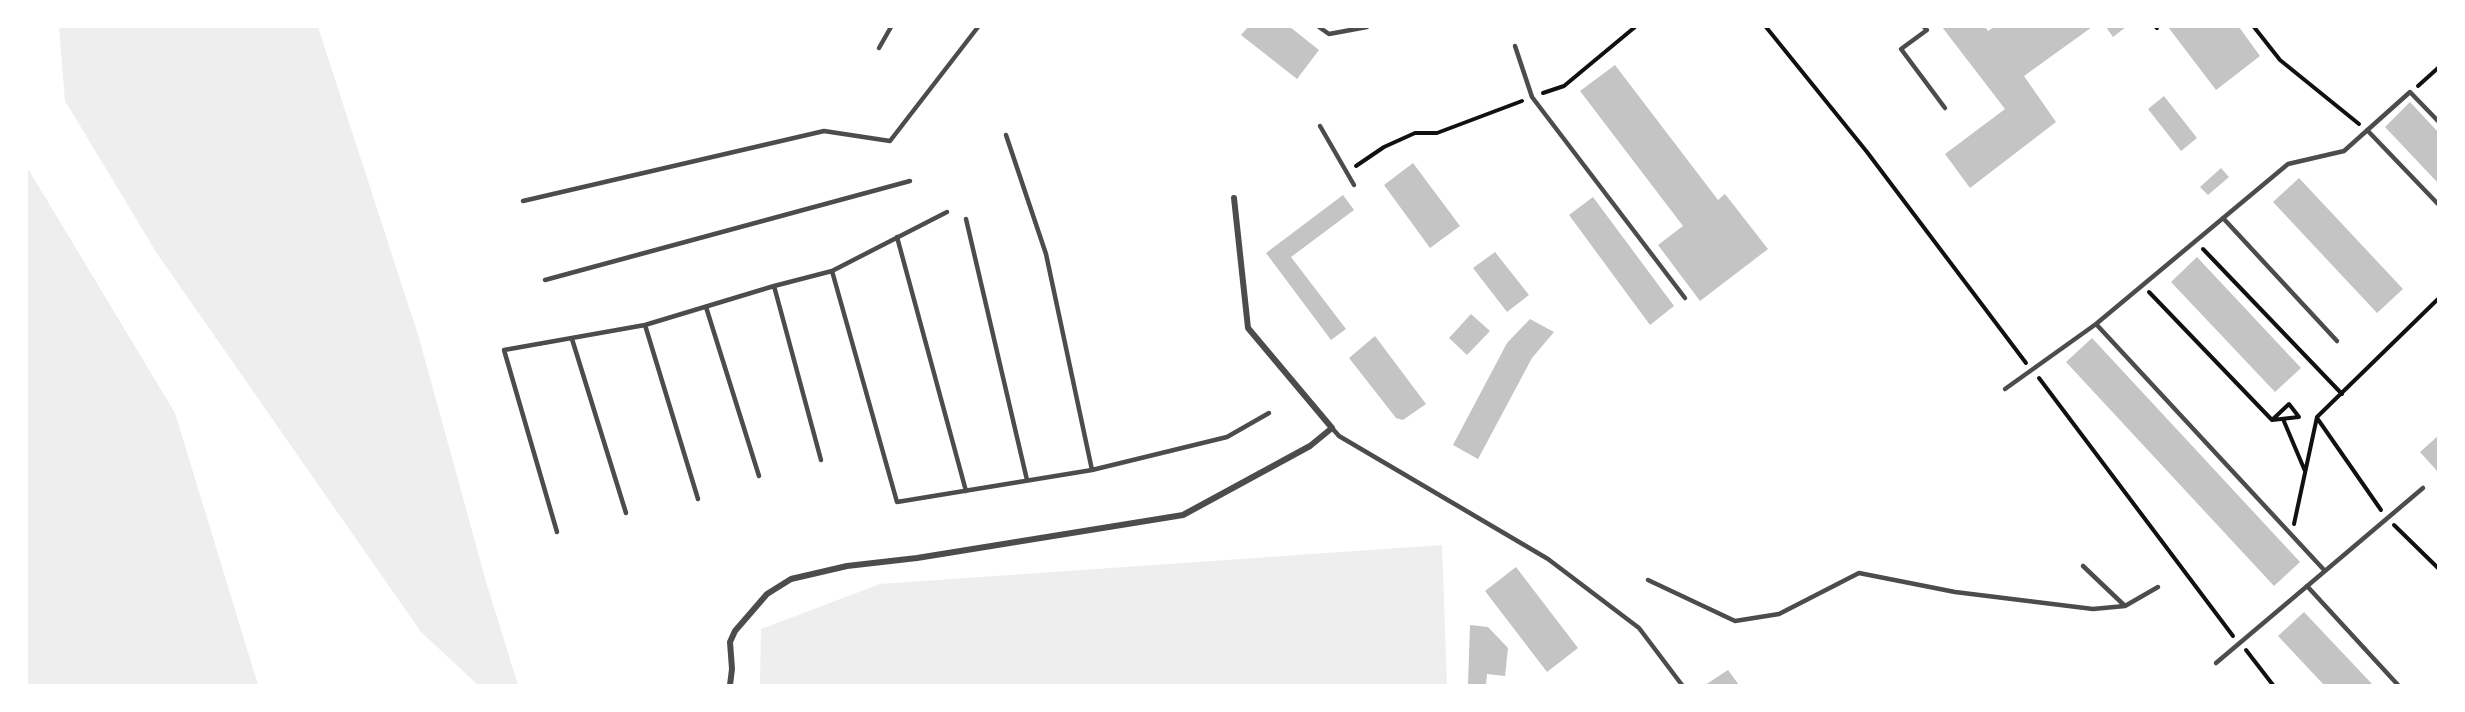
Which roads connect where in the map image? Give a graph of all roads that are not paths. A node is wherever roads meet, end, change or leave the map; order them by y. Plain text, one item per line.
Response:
1 (891, 27) edge
2 (978, 27) edge
3 (1319, 27) edge
4 (1367, 27) edge
5 (1924, 27) edge
6 (1515, 46) dead end
7 (879, 48) dead end
8 (1945, 108) dead end
9 (2438, 121) edge
10 (1320, 126) dead end
11 (2367, 130) junction
12 (1006, 135) dead end
13 (910, 181) dead end
14 (1354, 184) road end
15 (1234, 198) dead end
16 (523, 201) dead end
17 (2438, 204) edge
18 (947, 212) dead end
19 (966, 219) dead end
20 (2223, 219) junction
21 (897, 237) junction
22 (832, 271) junction
23 (545, 280) dead end
24 (774, 286) junction
25 (1685, 298) dead end
26 (706, 307) junction
27 (2096, 324) junction
28 (645, 325) junction
29 (572, 339) junction
30 (2337, 341) dead end
31 (2005, 388) dead end
32 (1269, 413) dead end
33 (1332, 428) junction
34 (821, 460) dead end
35 (1092, 470) junction
36 (759, 476) dead end
37 (1027, 480) junction
38 (2423, 488) dead end
39 (966, 491) junction
40 (698, 500) dead end
41 (626, 513) dead end
42 (557, 532) dead end
43 (2083, 566) dead end
44 (2325, 571) junction
45 (1648, 580) dead end
46 (2307, 586) junction
47 (2158, 587) dead end
48 (2125, 606) junction
49 (2216, 663) dead end
50 (730, 685) edge
51 (1682, 685) edge
52 (2398, 685) edge

1 - 7 lane
2 - 16 lane
3 - 4 lane
5 - 8 lane
6 - 25 lane
9 - 11 lane
10 - 14 lane
11 - 17 lane
11 - 20 lane
12 - 35 lane
13 - 23 lane
15 - 33 street
18 - 21 lane
19 - 37 lane
20 - 27 lane
20 - 30 lane
21 - 22 lane
21 - 39 lane
22 - 24 lane
22 - 39 lane
24 - 26 lane
24 - 34 lane
26 - 28 lane
26 - 36 lane
27 - 31 lane
27 - 44 lane
28 - 29 lane
28 - 40 lane
29 - 41 lane
29 - 42 lane
32 - 35 lane
33 - 50 street
33 - 51 lane
35 - 37 lane
37 - 39 lane
38 - 44 lane
43 - 48 lane
44 - 46 lane
45 - 48 lane
46 - 49 lane
46 - 52 lane
47 - 48 lane

